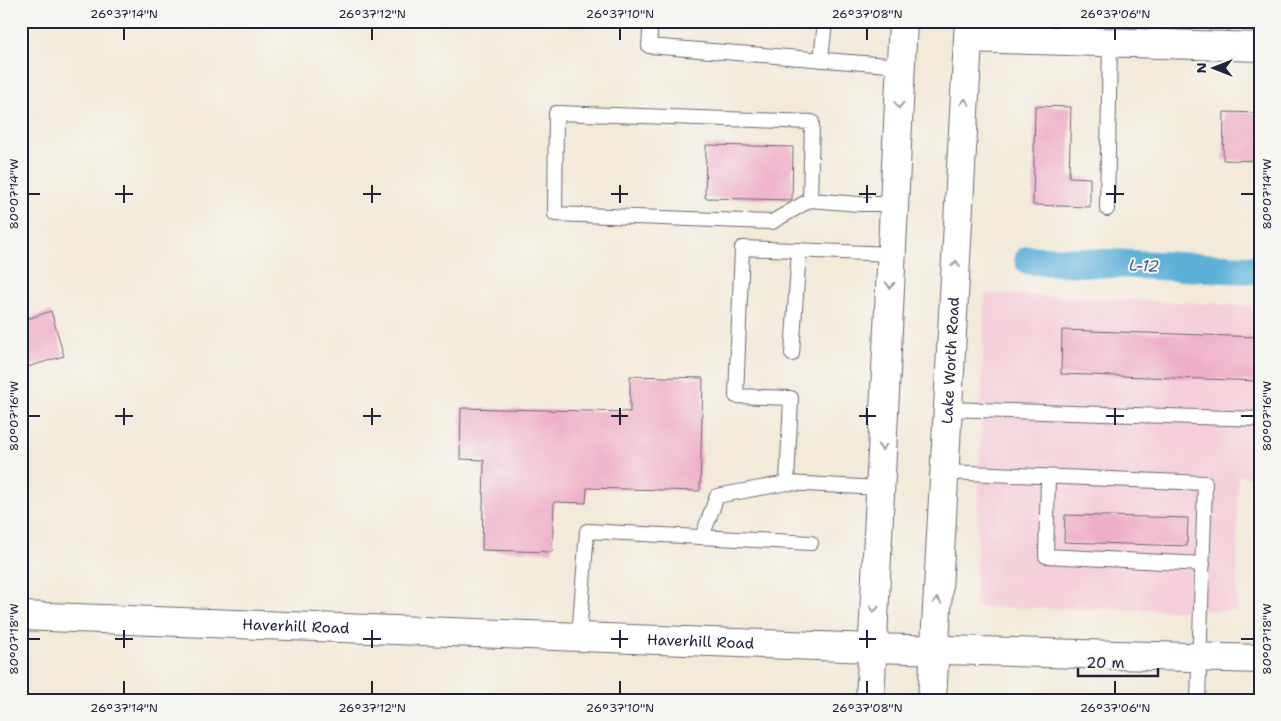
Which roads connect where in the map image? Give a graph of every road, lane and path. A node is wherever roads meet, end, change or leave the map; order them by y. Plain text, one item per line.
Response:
1 (651, 21) edge
2 (825, 21) edge
3 (903, 21) edge
4 (969, 29) edge
5 (1079, 31) edge
6 (1110, 42) junction
7 (1260, 47) edge
8 (821, 60) junction
9 (901, 66) junction
10 (810, 200) junction
11 (894, 204) junction
12 (1107, 209) dead end
13 (799, 250) junction
14 (891, 254) junction
15 (792, 354) dead end
16 (948, 409) junction
17 (1260, 420) edge
18 (944, 472) junction
19 (1048, 477) junction
20 (787, 483) junction
21 (880, 488) junction
22 (702, 538) junction
23 (811, 544) dead end
24 (1203, 564) junction
25 (21, 616) edge
26 (579, 637) junction
27 (872, 648) junction
28 (934, 650) junction
29 (1200, 658) junction
30 (1260, 660) edge
31 (870, 700) edge
32 (932, 700) edge
33 (1198, 700) edge

1 - 8 lane
2 - 8 lane
3 - 9 street
4 - 5 street
16 -> 4 street, Lake Worth Road
5 - 6 street
6 - 7 street
6 - 12 lane
8 - 9 lane
9 -> 11 street
10 - 10 lane
10 - 11 lane
11 - 14 street
13 - 14 lane
13 - 15 lane
13 - 20 lane
14 -> 21 street
16 - 17 lane
16 - 18 street, Lake Worth Road
18 - 19 lane
28 -> 18 street, Lake Worth Road
19 - 24 lane
19 - 24 lane
20 - 21 lane
20 - 22 lane
21 -> 27 street
22 - 23 lane
22 - 26 lane
24 - 29 lane
25 - 26 street, Haverhill Road
26 - 27 street, Haverhill Road
27 - 28 street, Haverhill Road
27 - 31 street
28 - 29 street, Haverhill Road
28 - 32 street, Lake Worth Road
29 - 30 street, Haverhill Road
29 - 33 lane

